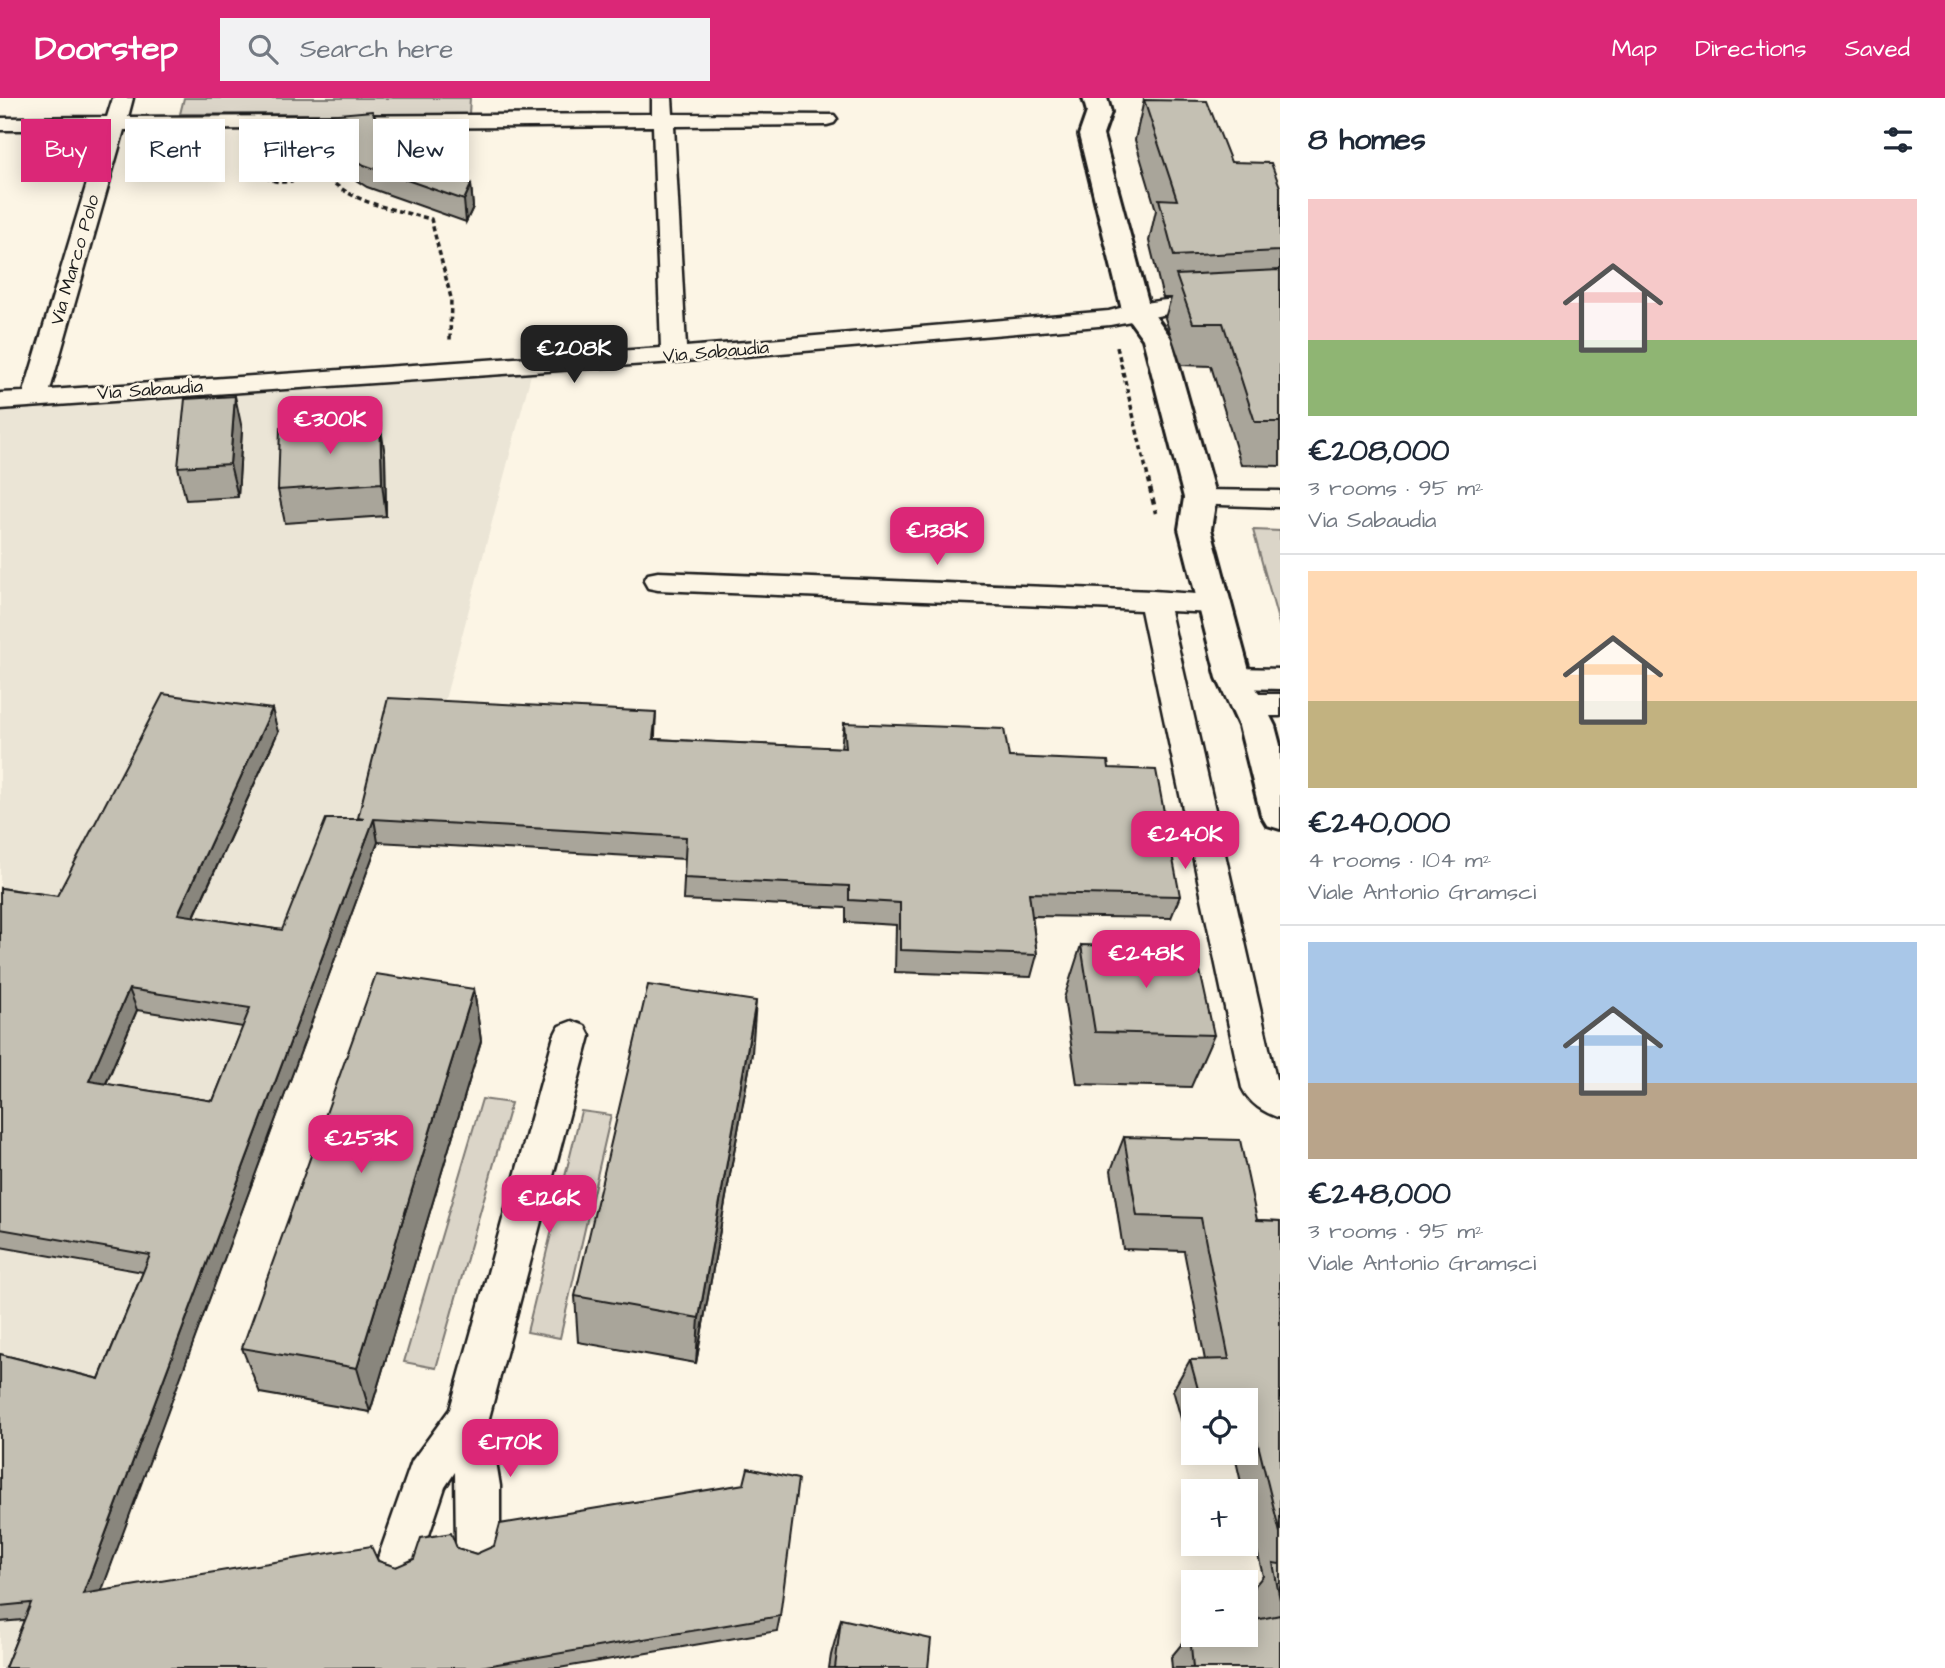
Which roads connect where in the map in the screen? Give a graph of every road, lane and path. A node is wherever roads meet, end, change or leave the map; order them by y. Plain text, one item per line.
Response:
1 (123, 98) edge
2 (145, 98) edge
3 (1095, 98) edge
4 (663, 109) edge
5 (827, 118) dead end
6 (359, 120) edge
7 (239, 122) edge
8 (116, 123) junction
9 (0, 124) edge
10 (314, 167) joint
11 (335, 182) edge
12 (1280, 302) edge
13 (1136, 310) junction
14 (674, 355) junction
15 (458, 370) junction
16 (35, 397) junction
17 (0, 401) edge
18 (1200, 498) junction
19 (1280, 499) edge
20 (658, 581) dead end
21 (1153, 600) junction
22 (1215, 603) junction
23 (1280, 679) edge
24 (1241, 691) junction
25 (1280, 705) edge
26 (1280, 814) edge
27 (572, 1036) dead end
28 (1280, 1102) edge
29 (468, 1418) junction
30 (478, 1545) dead end
31 (400, 1558) dead end

1 - 8 street, Via Marco Polo
2 - 8 street
3 - 13 street
4 - 5 street
4 - 6 street
4 - 14 street
7 - 8 street
8 - 9 street
8 - 16 street, Via Marco Polo
10 - 10 path
11 - 15 path
12 - 13 street, Via Sabaudia
13 - 14 street, Via Sabaudia
13 - 18 street
14 - 15 street, Via Sabaudia
15 - 16 street, Via Sabaudia
16 - 17 street, Via Sabaudia
18 - 19 street
18 - 22 street
20 - 21 street
21 - 22 street
21 - 28 street
22 - 24 street
23 - 24 street
24 - 25 street
24 - 26 street
27 - 29 street
29 - 30 street
29 - 31 street

